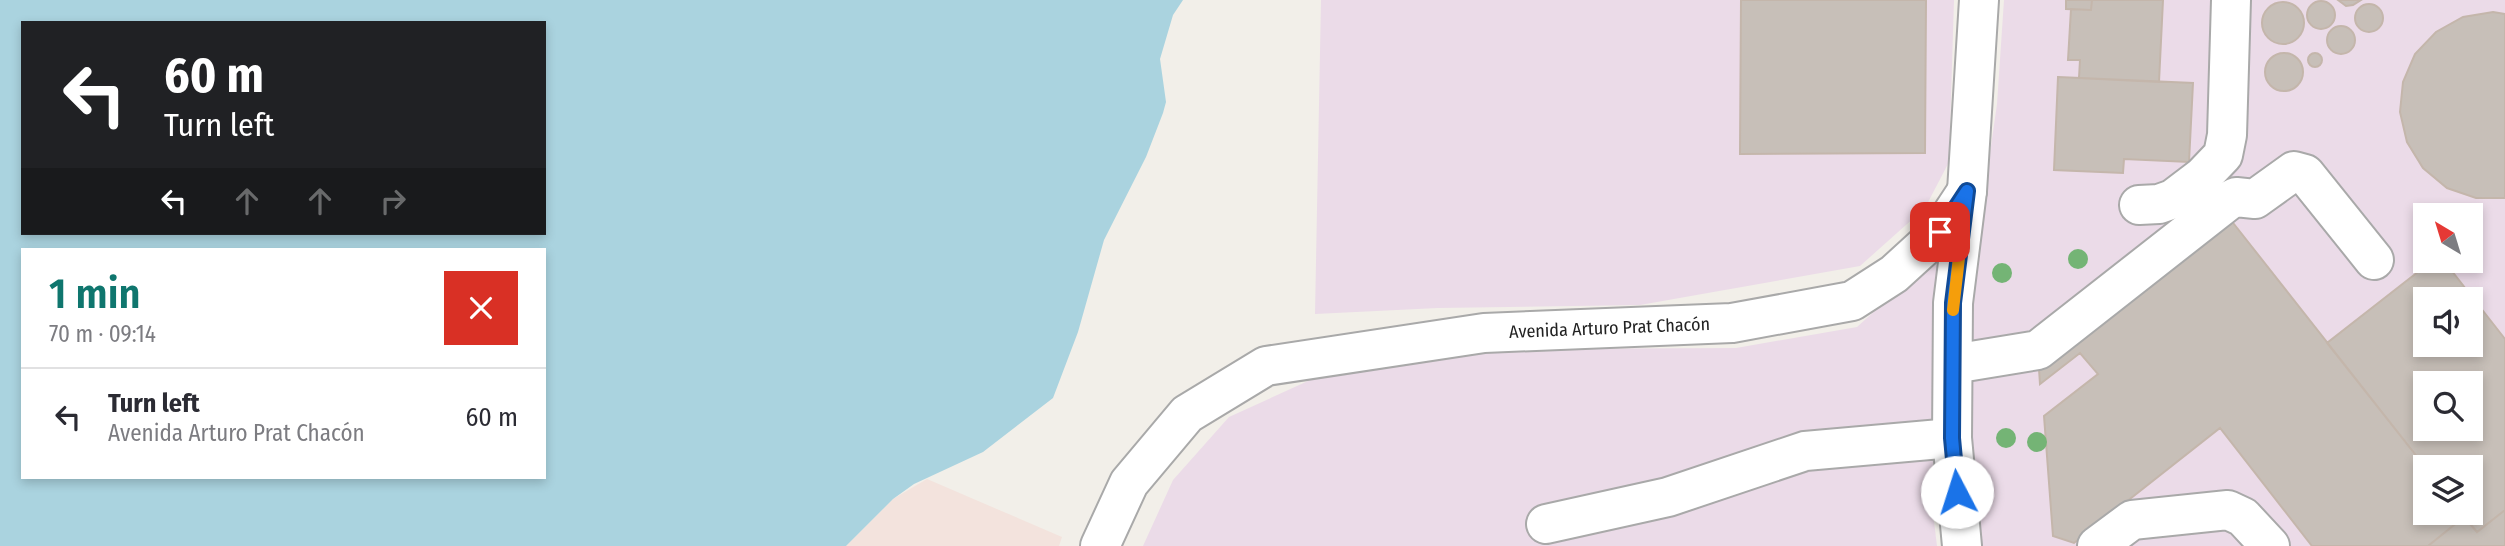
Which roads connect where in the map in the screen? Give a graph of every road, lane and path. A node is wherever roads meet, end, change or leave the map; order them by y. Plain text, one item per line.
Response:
1 (1979, 0) edge
2 (2231, 0) edge
3 (1967, 191) junction
4 (2139, 205) dead end
5 (2374, 260) dead end
6 (1953, 364) junction
7 (1952, 438) junction
8 (1546, 524) dead end
9 (1100, 546) edge
10 (1962, 546) edge
11 (2097, 546) edge
12 (2270, 546) edge

1 - 3 street, Avenida Arturo Prat Chacón
2 - 4 street
3 - 6 street
3 - 9 street, Avenida Arturo Prat Chacón
5 - 6 street
6 - 7 street
7 - 8 street
7 - 10 street
11 - 12 street

